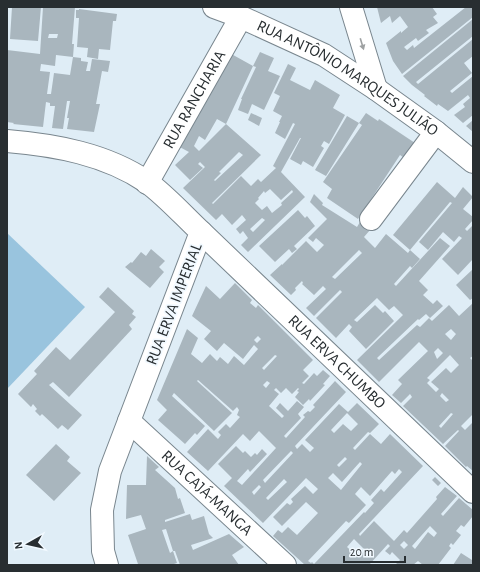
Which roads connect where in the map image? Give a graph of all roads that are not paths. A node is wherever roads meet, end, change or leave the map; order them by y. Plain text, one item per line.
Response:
1 (214, 7) edge
2 (351, 7) edge
3 (241, 17) junction
4 (376, 89) junction
5 (436, 132) junction
6 (7, 141) edge
7 (473, 162) edge
8 (147, 183) junction
9 (371, 219) dead end
10 (201, 232) junction
11 (129, 421) junction
12 (473, 492) edge
13 (107, 565) edge
14 (285, 565) edge

1 - 3 street, RUA ANTÔNIO MARQUES JULIÃO
2 -> 4 street
3 - 4 street, RUA ANTÔNIO MARQUES JULIÃO
3 - 8 street, RUA RANCHARIA
4 - 5 street, RUA ANTÔNIO MARQUES JULIÃO
5 - 7 street, RUA ANTÔNIO MARQUES JULIÃO
5 - 9 street
6 - 8 street, RUA ERVA IMPERIAL
8 - 10 street, RUA ERVA IMPERIAL
10 - 11 street, RUA ERVA IMPERIAL
10 - 12 street, RUA ERVA CHUMBO
11 - 13 street, RUA ERVA IMPERIAL
11 - 14 street, RUA CAJÁ-MANGA

